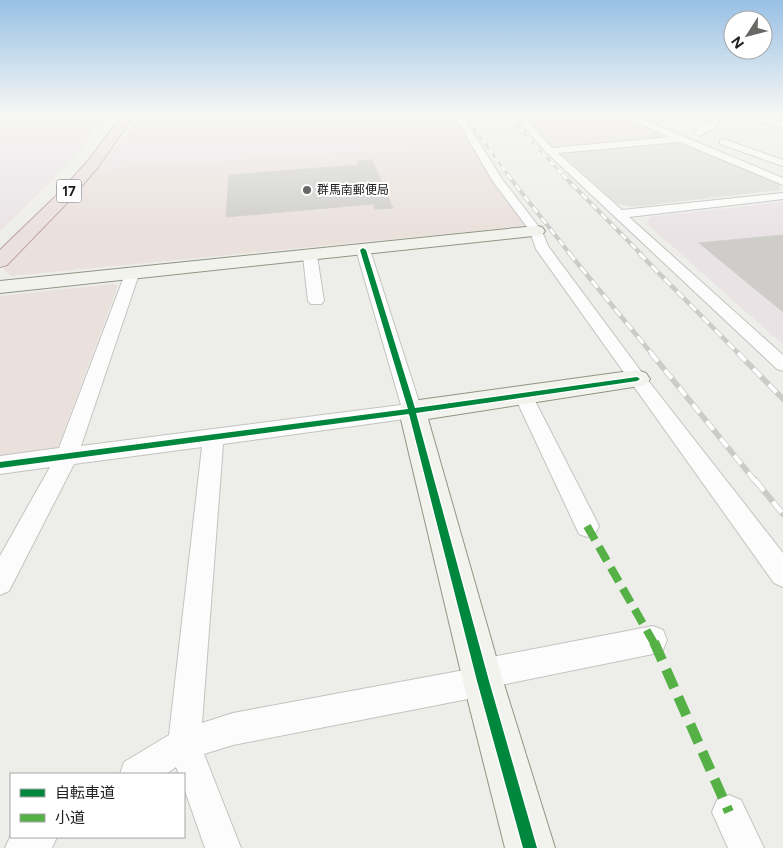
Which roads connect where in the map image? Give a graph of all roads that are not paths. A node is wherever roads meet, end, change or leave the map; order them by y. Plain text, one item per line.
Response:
1 (87, 153) edge
2 (101, 153) edge
3 (481, 153) edge
4 (552, 153) edge
5 (715, 153) edge
6 (742, 153) edge
7 (751, 153) edge
8 (727, 158) junction
9 (783, 163) edge
10 (783, 182) edge
11 (783, 196) edge
12 (620, 214) junction
13 (536, 231) junction
14 (0, 242) edge
15 (363, 250) junction
16 (310, 256) junction
17 (0, 261) edge
18 (132, 274) junction
19 (0, 287) edge
20 (316, 301) dead end
21 (783, 365) edge
22 (637, 379) junction
23 (523, 395) junction
24 (412, 411) junction
25 (213, 437) junction
26 (66, 456) junction
27 (0, 465) edge
28 (587, 526) dead end
29 (783, 574) edge
30 (0, 582) edge
31 (653, 640) dead end
32 (482, 678) junction
33 (184, 744) junction
34 (138, 773) edge
35 (729, 812) dead end
36 (38, 838) edge
37 (23, 848) edge
38 (223, 848) edge
39 (530, 848) edge
40 (746, 848) edge

1 - 14 highway, 17
2 - 17 highway, 17
3 - 13 street
4 - 12 street
5 - 8 street
6 - 8 street
7 - 9 street
8 - 10 street
11 - 12 street
12 - 21 street
13 - 15 street
13 - 22 street
15 - 16 street
15 - 24 street
16 - 18 street
16 - 20 street
18 - 19 street
18 - 26 street
22 - 23 street
22 - 29 street
23 - 24 street
23 - 28 street
24 - 25 street
24 - 32 street
25 - 26 street
25 - 33 street
26 - 27 street
26 - 30 street
31 - 32 street
32 - 33 street
32 - 39 street
33 - 34 street
33 - 38 street
35 - 40 street
36 - 37 street

